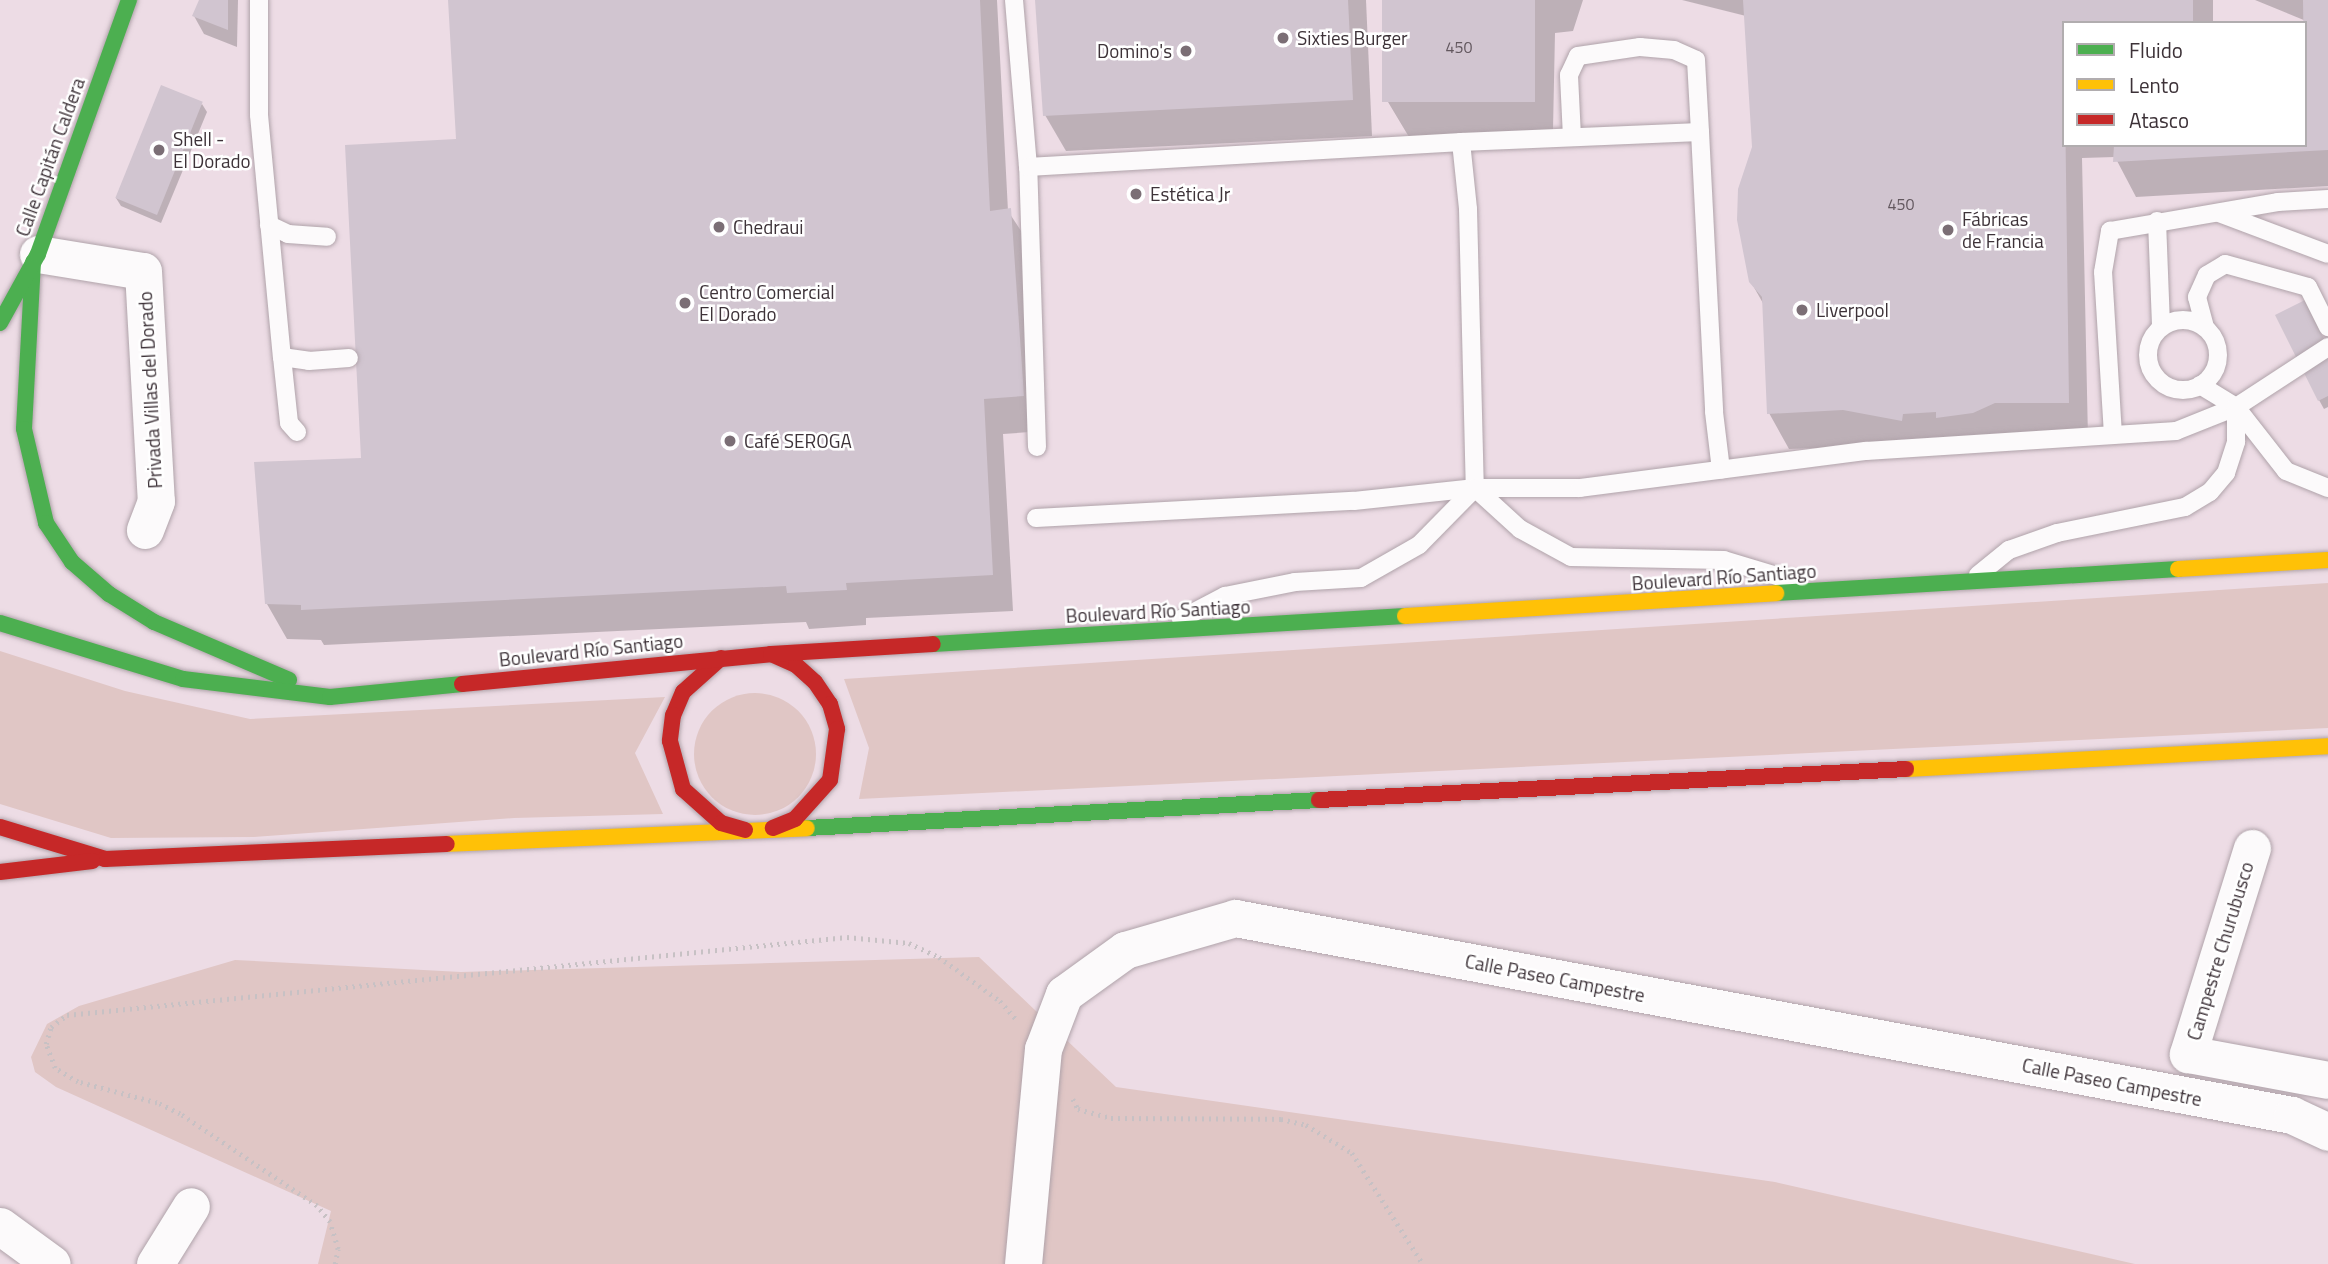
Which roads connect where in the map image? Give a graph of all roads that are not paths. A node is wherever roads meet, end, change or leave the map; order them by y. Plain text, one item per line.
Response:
1 (129, 0) edge
2 (259, 0) edge
3 (1014, 0) edge
4 (1700, 132) junction
5 (1572, 137) junction
6 (1461, 142) junction
7 (1028, 167) junction
8 (2328, 199) edge
9 (2216, 212) junction
10 (2157, 221) junction
11 (269, 225) junction
12 (327, 237) dead end
13 (2328, 254) edge
14 (35, 258) junction
15 (0, 323) edge
16 (2161, 327) junction
17 (2205, 327) junction
18 (2328, 327) edge
19 (2328, 347) edge
20 (282, 357) junction
21 (349, 358) dead end
22 (2200, 385) junction
23 (2236, 407) junction
24 (297, 432) dead end
25 (2113, 435) junction
26 (1037, 447) dead end
27 (1721, 470) junction
28 (1475, 488) junction
29 (2328, 488) edge
30 (1037, 518) dead end
31 (145, 530) dead end
32 (2328, 560) edge
33 (1969, 582) junction
34 (1826, 591) junction
35 (0, 624) edge
36 (1152, 633) junction
37 (771, 654) junction
38 (721, 658) junction
39 (330, 697) junction
40 (2328, 746) edge
41 (0, 827) edge
42 (771, 829) junction
43 (746, 831) junction
44 (2252, 848) dead end
45 (105, 859) junction
46 (0, 872) edge
47 (2328, 1080) edge
48 (2328, 1132) edge
49 (191, 1206) dead end
50 (0, 1226) edge
51 (52, 1264) edge
52 (155, 1264) edge
53 (1023, 1264) edge

1 - 14 main road, Calle Capitán Caldera
2 - 11 lane
3 - 7 lane
4 - 5 lane
4 - 5 lane
4 - 27 lane
5 - 6 lane
6 - 7 lane
6 - 28 lane
7 - 26 lane
8 - 9 lane
9 - 10 lane
9 - 13 lane
10 - 16 lane
10 - 25 lane
11 - 12 lane
11 - 20 lane
14 - 15 main road, Calle Capitán Caldera
14 - 31 street, Privada Villas del Dorado
14 - 39 main road
16 - 17 lane
16 - 22 lane
17 - 18 lane
17 - 22 lane
19 - 23 lane
20 - 21 lane
20 - 24 lane
22 - 23 lane
23 - 25 lane
23 - 29 lane
23 - 33 lane
25 - 27 lane
27 - 28 lane
28 - 30 lane
28 - 34 lane
28 - 36 lane
32 - 33 main road, Boulevard Río Santiago
33 - 34 main road, Boulevard Río Santiago
34 - 36 main road, Boulevard Río Santiago
35 - 39 main road, Boulevard Río Santiago
36 - 37 main road, Boulevard Río Santiago
37 - 38 main road, Boulevard Río Santiago
37 - 42 main road
38 - 39 main road, Boulevard Río Santiago
38 - 43 main road
40 - 42 main road
41 - 45 main road
42 - 43 main road
43 - 45 main road
44 - 47 street, Campestre Churubusco
45 - 46 main road
48 - 53 street, Calle Paseo Campestre
49 - 52 street
50 - 51 street

